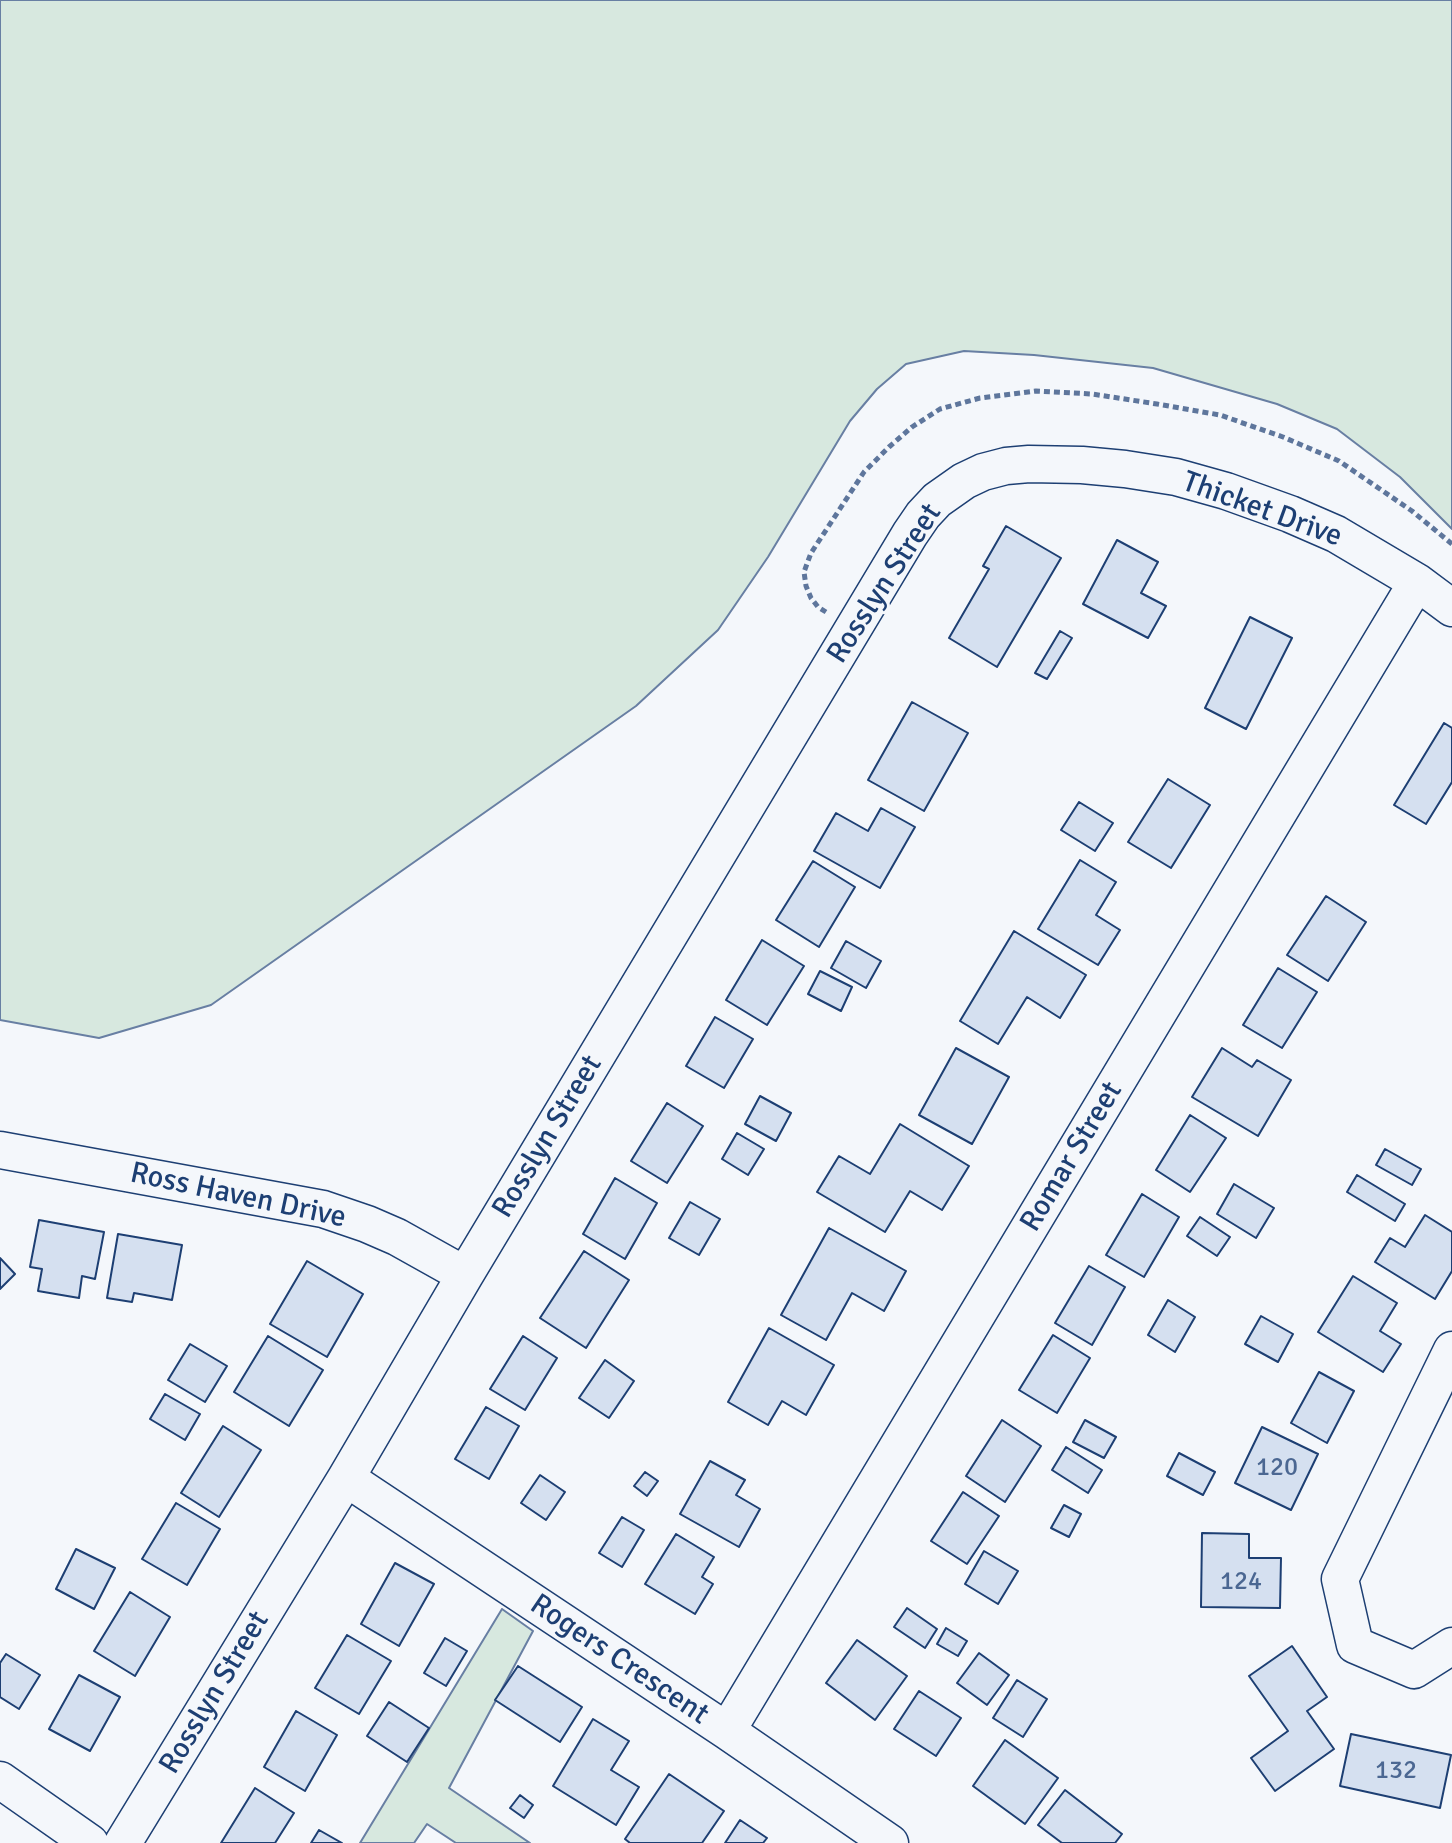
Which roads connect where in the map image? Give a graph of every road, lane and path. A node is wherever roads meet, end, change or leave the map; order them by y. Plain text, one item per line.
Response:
1 (1006, 466) joint
2 (1417, 582) junction
3 (1452, 608) edge
4 (0, 1150) edge
5 (465, 1275) junction
6 (1452, 1350) edge
7 (346, 1478) junction
8 (1452, 1646) edge
9 (727, 1731) junction
10 (0, 1780) edge
11 (90, 1843) edge
12 (123, 1843) edge
13 (890, 1843) edge

1 - 2 street, Thicket Drive
1 - 5 street, Rosslyn Street
2 - 3 street, Thicket Drive
2 - 9 street, Romar Street
4 - 5 street, Ross Haven Drive
5 - 7 street, Rosslyn Street
6 - 8 street
7 - 9 street, Rogers Crescent
7 - 12 street, Rosslyn Street
9 - 13 street, Rogers Crescent
10 - 11 street

